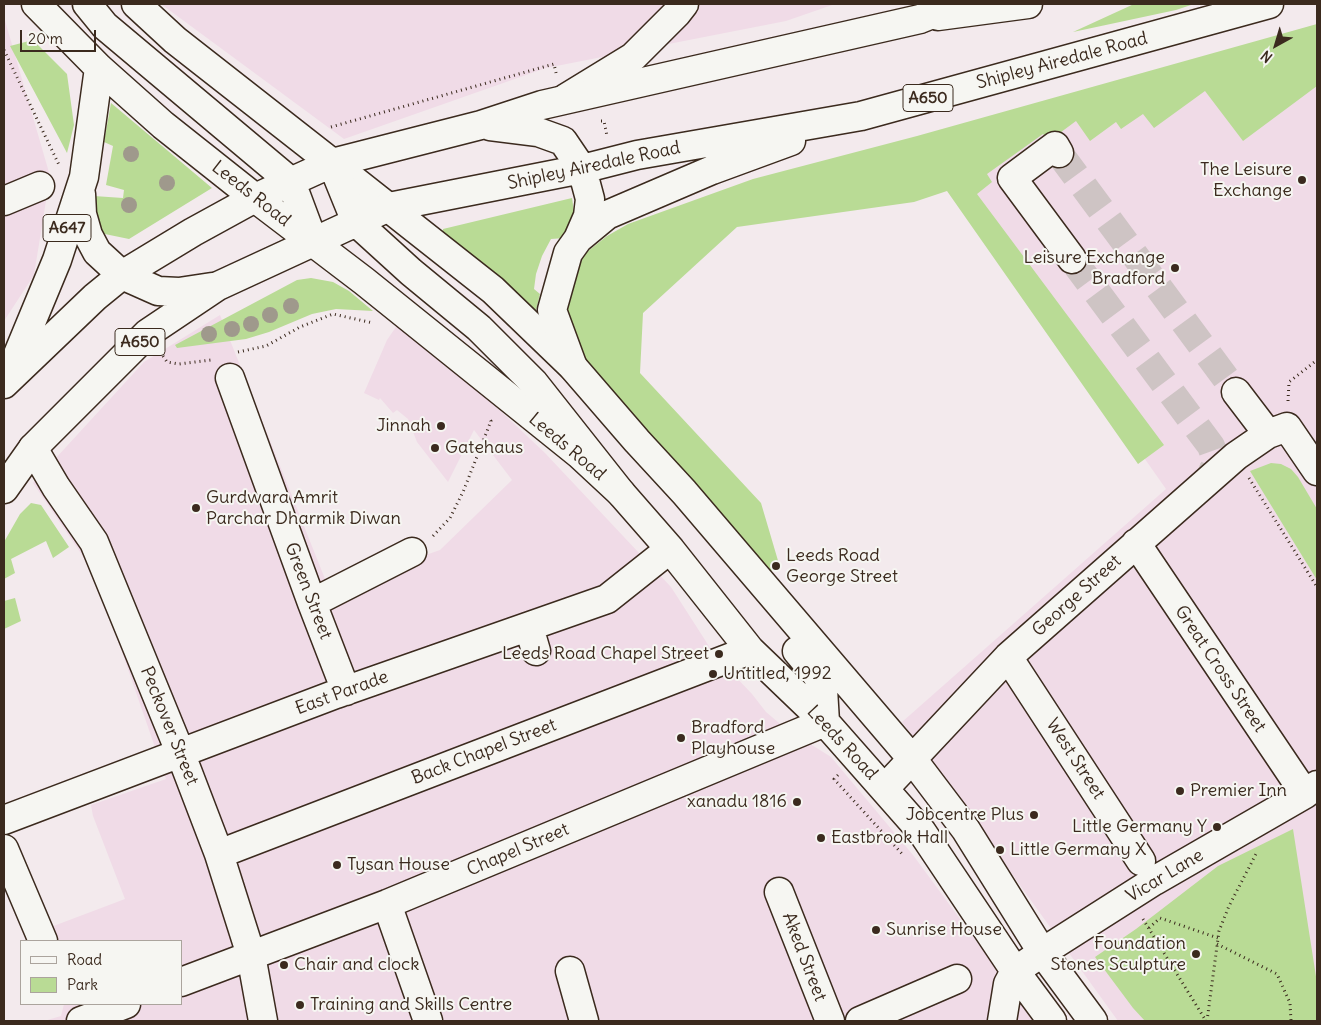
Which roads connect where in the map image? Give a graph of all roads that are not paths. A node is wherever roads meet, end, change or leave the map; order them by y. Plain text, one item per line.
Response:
1 (36, 4) edge
2 (87, 4) edge
3 (136, 4) edge
4 (684, 4) edge
5 (957, 4) edge
6 (1028, 4) edge
7 (1269, 4) edge
8 (106, 15) edge
9 (920, 19) junction
10 (99, 68) junction
11 (560, 101) junction
12 (861, 116) junction
13 (481, 125) junction
14 (1060, 153) dead end
15 (332, 163) junction
16 (582, 169) junction
17 (62, 178) junction
18 (291, 182) junction
19 (255, 198) junction
20 (4, 201) edge
21 (389, 207) junction
22 (356, 222) junction
23 (578, 239) junction
24 (313, 242) junction
25 (1072, 259) tunnel mouth
26 (122, 275) junction
27 (218, 286) junction
28 (225, 364) road end
29 (573, 367) junction
30 (5, 382) edge
31 (1236, 392) tunnel mouth
32 (1278, 430) junction
33 (33, 448) junction
34 (1317, 471) edge
35 (4, 490) edge
36 (684, 492) junction
37 (621, 493) junction
38 (1141, 540) junction
39 (670, 549) junction
40 (412, 552) road end
41 (312, 603) junction
42 (750, 650) junction
43 (1008, 657) junction
44 (346, 691) junction
45 (824, 722) junction
46 (180, 752) junction
47 (913, 760) junction
48 (885, 788) junction
49 (1311, 790) edge
50 (4, 820) edge
51 (4, 849) edge
52 (219, 854) junction
53 (1141, 862) dead end
54 (779, 892) dead end
55 (394, 901) junction
56 (42, 940) edge
57 (1042, 952) junction
58 (251, 955) junction
59 (570, 971) dead end
60 (1015, 971) junction
61 (957, 979) dead end
62 (182, 982) edge
63 (69, 1005) edge
64 (123, 1005) edge
65 (424, 1009) edge
66 (76, 1021) edge
67 (82, 1021) edge
68 (263, 1021) edge
69 (584, 1021) edge
70 (830, 1021) edge
71 (860, 1021) edge
72 (1002, 1021) edge
73 (1052, 1021) edge
74 (1093, 1021) edge

1 - 10 street, Leeds Road
2 - 8 street
3 - 15 street
4 - 11 street
5 - 9 street
6 - 9 street
7 - 12 street, Shipley Airedale Road / A650
8 - 18 street
9 - 11 street
10 - 17 street, A647
10 - 19 street, Leeds Road
11 - 13 street
12 - 16 street, Shipley Airedale Road / A650
12 - 23 street
13 - 15 street
13 - 16 street
14 - 25 street
15 - 18 street
15 - 21 street
15 - 22 street
16 - 21 street, Shipley Airedale Road / A650
16 - 23 street
17 - 20 street
17 - 26 street
17 - 30 street, A647
18 - 19 street
18 - 24 street
19 - 24 street, Leeds Road
19 - 26 street
21 - 22 street, Shipley Airedale Road / A650
21 - 29 street
22 - 24 street, Shipley Airedale Road / A650
22 - 37 street
23 - 29 street
24 - 27 street, Shipley Airedale Road / A650
24 - 37 street, Leeds Road
26 - 27 street
26 - 30 street
27 - 33 street, Shipley Airedale Road / A650
28 - 41 street, Green Street
29 - 36 street
31 - 32 street
32 - 34 street
32 - 38 street, George Street
33 - 35 street, Shipley Airedale Road / A650
33 - 46 street, Peckover Street
36 - 45 street
36 - 47 street
37 - 39 street, Leeds Road
38 - 43 street, George Street
38 - 49 street, Great Cross Street
39 - 42 street, Leeds Road
39 - 44 street, East Parade
40 - 41 street
41 - 44 street, Green Street
42 - 45 street, Leeds Road
42 - 52 street, Back Chapel Street
43 - 47 street, George Street
43 - 53 street, West Street
44 - 46 street, East Parade
45 - 48 street, Leeds Road
45 - 55 street, Chapel Street
46 - 50 street, East Parade
46 - 52 street, Peckover Street
47 - 48 street, George Street
47 - 57 street
48 - 60 street, Leeds Road
49 - 57 street, Vicar Lane
51 - 56 street
52 - 58 street, Peckover Street
54 - 70 street, Aked Street
55 - 58 street, Chapel Street
55 - 65 street
57 - 60 street, Vicar Lane
57 - 74 street
58 - 62 street, Chapel Street
58 - 68 street, Peckover Street
59 - 69 street
60 - 72 street
60 - 73 street, Leeds Road
61 - 71 street
63 - 66 street
64 - 67 street

